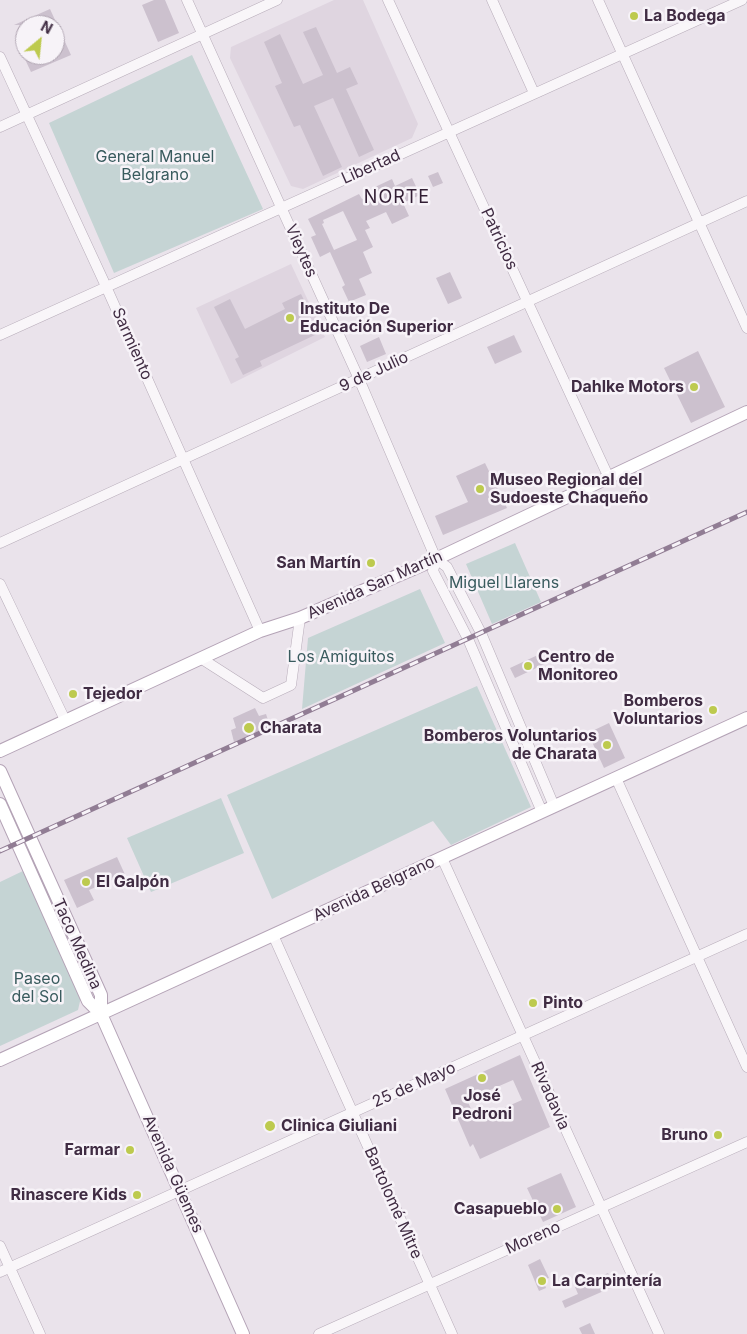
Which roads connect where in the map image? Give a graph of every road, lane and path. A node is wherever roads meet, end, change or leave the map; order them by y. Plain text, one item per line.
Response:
1 (187, 0) edge
2 (277, 0) edge
3 (388, 0) edge
4 (492, 0) edge
5 (598, 0) edge
6 (742, 0) edge
7 (202, 33) junction
8 (622, 54) junction
9 (0, 57) edge
10 (534, 93) junction
11 (26, 115) junction
12 (0, 127) edge
13 (449, 132) junction
14 (747, 201) edge
15 (281, 207) junction
16 (699, 223) junction
17 (106, 287) junction
18 (528, 301) junction
19 (747, 328) edge
20 (0, 335) edge
21 (359, 379) junction
22 (747, 412) edge
23 (183, 460) junction
24 (609, 478) junction
25 (0, 544) edge
26 (436, 559) junction
27 (0, 584) edge
28 (300, 618) junction
29 (260, 632) junction
30 (202, 659) junction
31 (747, 718) edge
32 (65, 720) junction
33 (0, 751) edge
34 (0, 771) edge
35 (616, 778) junction
36 (0, 804) edge
37 (554, 806) junction
38 (542, 812) junction
39 (442, 858) junction
40 (747, 934) edge
41 (273, 935) junction
42 (697, 957) junction
43 (101, 1014) junction
44 (523, 1036) junction
45 (0, 1060) edge
46 (747, 1067) edge
47 (353, 1113) junction
48 (747, 1142) edge
49 (180, 1190) junction
50 (601, 1208) junction
51 (0, 1246) edge
52 (5, 1270) edge
53 (430, 1284) junction
54 (40, 1334) edge
55 (243, 1334) edge
56 (319, 1334) edge
57 (452, 1334) edge
58 (659, 1334) edge

1 - 7 street, Vieytes
2 - 7 street
3 - 13 street, Patricios
4 - 10 street
5 - 8 street
6 - 8 street, Libertad
7 - 11 street
7 - 15 street, Vieytes
8 - 10 street, Libertad
8 - 16 street
9 - 11 street, Sarmiento
10 - 13 street, Libertad
11 - 12 street
11 - 17 street, Sarmiento
13 - 15 street, Libertad
13 - 18 street, Patricios
14 - 16 street, 9 de Julio
15 - 17 street, Libertad
15 - 21 street, Vieytes
16 - 18 street, 9 de Julio
16 - 19 street
17 - 20 street, Libertad
17 - 23 street, Sarmiento
18 - 21 street, 9 de Julio
18 - 24 street, Patricios
21 - 23 street, 9 de Julio
21 - 26 street, Vieytes
22 - 24 main road, Avenida San Martín
23 - 25 street, 9 de Julio
23 - 29 street, Sarmiento
24 - 26 main road, Avenida San Martín
26 - 28 main road, Avenida San Martín
26 - 37 street
26 - 38 street
27 - 32 street
28 - 29 main road, Avenida San Martín
28 - 30 street
29 - 30 main road, Avenida San Martín
30 - 32 main road, Avenida San Martín
31 - 35 main road, Avenida Belgrano
32 - 33 main road, Avenida San Martín
34 - 43 main road, Taco Medina
35 - 37 main road, Avenida Belgrano
35 - 42 street
36 - 43 main road, Taco Medina
37 - 38 main road, Avenida Belgrano
38 - 39 main road, Avenida Belgrano
39 - 41 main road, Avenida Belgrano
39 - 44 street, Rivadavia
40 - 42 street, 25 de Mayo
41 - 43 main road, Avenida Belgrano
41 - 47 street, Bartolomé Mitre
42 - 44 street, 25 de Mayo
42 - 46 street
43 - 45 main road, Avenida Belgrano
43 - 49 main road, Avenida Güemes
44 - 47 street, 25 de Mayo
44 - 50 street, Rivadavia
47 - 49 street, 25 de Mayo
47 - 53 street, Bartolomé Mitre
48 - 50 street, Moreno
49 - 52 street, 25 de Mayo
49 - 55 main road, Avenida Güemes
50 - 53 street, Moreno
50 - 58 street, Rivadavia
51 - 52 street
52 - 54 street
53 - 56 street, Moreno
53 - 57 street, Bartolomé Mitre

